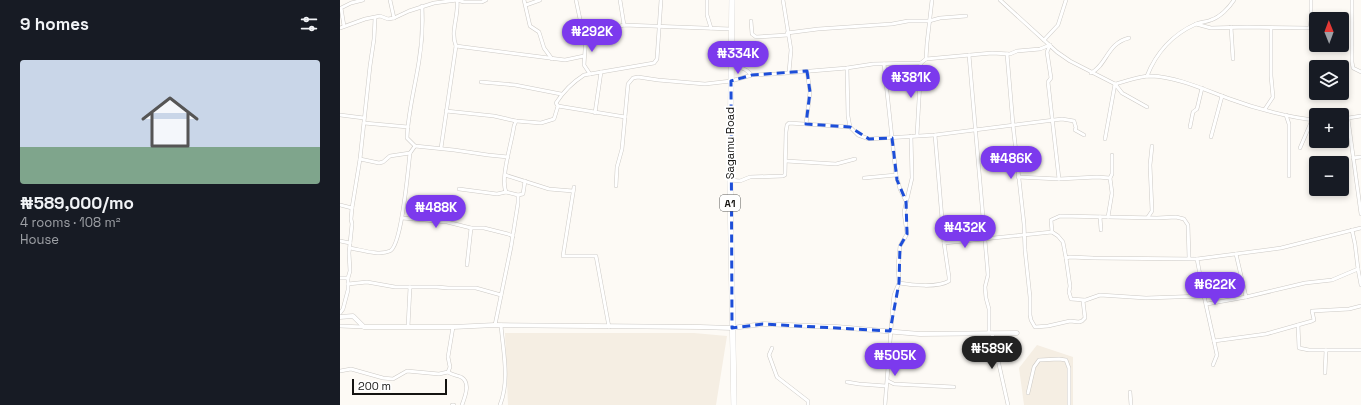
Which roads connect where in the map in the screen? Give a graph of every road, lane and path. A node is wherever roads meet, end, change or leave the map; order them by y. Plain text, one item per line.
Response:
1 (363, 0) edge
2 (390, 0) edge
3 (457, 0) edge
4 (486, 0) edge
5 (524, 0) edge
6 (540, 0) edge
7 (576, 0) edge
8 (620, 0) edge
9 (661, 0) edge
10 (707, 0) edge
11 (732, 0) edge
12 (782, 0) edge
13 (932, 0) edge
14 (1000, 0) edge
15 (1066, 0) edge
16 (1234, 0) edge
17 (1310, 0) edge
18 (1352, 0) edge
19 (526, 5) junction
20 (422, 6) junction
21 (341, 8) edge
22 (966, 16) dead end
23 (375, 18) junction
24 (394, 18) junction
25 (751, 21) dead end
26 (929, 21) junction
27 (1196, 24) junction
28 (624, 25) junction
29 (342, 27) edge
30 (1231, 27) junction
31 (659, 28) junction
32 (711, 28) junction
33 (1271, 28) junction
34 (731, 29) junction
35 (787, 34) junction
36 (586, 35) junction
37 (1129, 38) dead end
38 (1044, 40) junction
39 (456, 46) junction
40 (1050, 46) junction
41 (1007, 54) junction
42 (584, 56) junction
43 (969, 56) junction
44 (926, 58) junction
45 (552, 59) junction
46 (1233, 59) dead end
47 (731, 63) junction
48 (921, 63) junction
49 (884, 64) junction
50 (846, 68) junction
51 (807, 70) junction
52 (600, 72) junction
53 (789, 72) junction
54 (1361, 72) edge
55 (1091, 73) junction
56 (590, 74) junction
57 (752, 75) junction
58 (1147, 76) junction
59 (731, 81) junction
60 (481, 82) dead end
61 (1115, 84) junction
62 (1202, 88) junction
63 (561, 94) junction
64 (1222, 96) junction
65 (558, 106) junction
66 (1147, 107) dead end
67 (1266, 109) junction
68 (446, 111) junction
69 (595, 113) junction
70 (340, 115) edge
71 (1286, 115) junction
72 (1361, 116) edge
73 (625, 117) junction
74 (364, 118) junction
75 (1309, 119) edge
76 (1349, 119) edge
77 (1052, 120) junction
78 (516, 121) junction
79 (364, 123) junction
80 (806, 124) junction
81 (1013, 125) junction
82 (408, 127) junction
83 (850, 127) junction
84 (1190, 127) dead end
85 (1349, 127) edge
86 (974, 129) junction
87 (1309, 130) edge
88 (916, 135) junction
89 (934, 135) junction
90 (1084, 135) dead end
91 (911, 136) junction
92 (1211, 137) dead end
93 (892, 138) junction
94 (1105, 139) dead end
95 (415, 146) junction
96 (1152, 146) dead end
97 (441, 148) junction
98 (1300, 148) dead end
99 (410, 153) junction
100 (1112, 155) dead end
101 (1361, 157) edge
102 (360, 158) junction
103 (508, 158) junction
104 (1353, 158) junction
105 (855, 159) dead end
106 (786, 161) junction
107 (506, 175) junction
108 (896, 175) junction
109 (1289, 176) dead end
110 (1018, 177) junction
111 (864, 178) dead end
112 (1059, 178) junction
113 (1110, 178) junction
114 (730, 180) junction
115 (525, 181) junction
116 (616, 186) dead end
117 (574, 187) dead end
118 (459, 189) dead end
119 (573, 191) junction
120 (506, 192) junction
121 (518, 195) junction
122 (906, 201) junction
123 (340, 205) edge
124 (352, 208) junction
125 (1361, 214) edge
126 (1100, 217) junction
127 (1108, 217) junction
128 (1148, 217) junction
129 (402, 218) junction
130 (471, 228) junction
131 (1361, 228) edge
132 (1100, 230) dead end
133 (1352, 230) junction
134 (1052, 232) junction
135 (1025, 235) junction
136 (513, 236) junction
137 (984, 239) junction
138 (340, 241) edge
139 (350, 243) junction
140 (944, 243) junction
141 (350, 248) junction
142 (1236, 254) junction
143 (1066, 258) junction
144 (1189, 258) junction
145 (1197, 259) junction
146 (467, 265) dead end
147 (1358, 269) junction
148 (340, 278) edge
149 (348, 278) junction
150 (899, 283) junction
151 (348, 284) junction
152 (1361, 285) edge
153 (410, 287) junction
154 (501, 295) junction
155 (1204, 296) junction
156 (1246, 297) junction
157 (1086, 300) junction
158 (1206, 304) junction
159 (1361, 306) edge
160 (340, 313) edge
161 (340, 317) edge
162 (495, 325) junction
163 (502, 325) junction
164 (1298, 325) junction
165 (340, 326) edge
166 (364, 327) junction
167 (408, 327) junction
168 (453, 327) junction
169 (610, 327) junction
170 (732, 328) junction
171 (890, 331) junction
172 (1017, 332) dead end
173 (990, 333) junction
174 (1214, 341) junction
175 (772, 348) dead end
176 (1326, 350) junction
177 (1361, 350) edge
178 (1213, 366) dead end
179 (340, 371) edge
180 (448, 372) junction
181 (1325, 373) dead end
182 (888, 381) junction
183 (847, 382) dead end
184 (886, 386) junction
185 (954, 387) dead end
186 (1130, 392) dead end
187 (1028, 393) dead end
188 (462, 405) edge
189 (500, 405) edge
190 (734, 405) edge
191 (808, 405) edge
192 (885, 405) edge
193 (1008, 405) edge
194 (1069, 405) edge
195 (1131, 405) edge

1 - 21 street
2 - 24 street
3 - 4 street
3 - 20 street
3 - 39 street
5 - 19 street
6 - 19 street
7 - 36 street
8 - 28 street
9 - 31 street
10 - 32 street
11 - 34 highway, Sagamu Road / A1
12 - 35 street
13 - 26 street
14 - 38 street
15 - 38 street
16 - 27 street
17 - 33 street
18 - 54 street
19 - 45 street
20 - 24 street
20 - 82 street
21 - 29 street
22 - 26 street
23 - 24 street
23 - 29 street
23 - 74 street
25 - 35 street
26 - 35 street
26 - 44 street
27 - 30 street
27 - 58 street
28 - 31 street
28 - 36 street
30 - 33 street
30 - 46 street
31 - 32 street
31 - 52 street
32 - 34 street
33 - 67 street
34 - 47 highway, Sagamu Road / A1
35 - 53 street
36 - 42 street
37 - 55 street
38 - 40 street
39 - 45 street
39 - 68 street
40 - 41 street
40 - 55 street
40 - 77 street
41 - 43 street
41 - 81 street
42 - 45 street
42 - 56 street
43 - 44 street
43 - 86 street
44 - 48 street
47 - 57 street
47 - 59 highway, Sagamu Road / A1
48 - 49 street
48 - 88 street
49 - 50 street
49 - 93 street
50 - 51 street
50 - 83 street
51 - 53 street
51 - 80 street
52 - 56 street
52 - 69 street
53 - 57 street
55 - 61 street
56 - 63 street
57 - 59 street
58 - 61 street
58 - 62 street
59 - 73 street
59 - 114 highway, Sagamu Road / A1
60 - 63 street
61 - 66 street
61 - 94 street
62 - 64 street
62 - 84 street
63 - 65 street
64 - 67 street
64 - 92 street
65 - 69 street
65 - 78 street
67 - 71 street
68 - 78 street
68 - 97 street
69 - 73 street
70 - 74 street
71 - 75 street
71 - 109 street
72 - 76 street
73 - 116 street
74 - 79 street
77 - 81 street
77 - 90 street
77 - 112 street
78 - 103 street
79 - 82 street
79 - 102 street
80 - 83 street
80 - 106 street
81 - 86 street
81 - 110 street
82 - 95 street
83 - 93 street
85 - 104 street
86 - 89 street
86 - 137 street
87 - 98 street
88 - 89 street
88 - 91 street
89 - 140 street
91 - 93 street
91 - 122 street
93 - 108 street
95 - 97 street
95 - 99 street
96 - 128 street
97 - 103 street
99 - 102 street
99 - 129 street
100 - 113 street
101 - 104 street
102 - 124 street
103 - 107 street
104 - 125 street
105 - 106 street
106 - 114 street
107 - 115 street
107 - 120 street
108 - 111 street
108 - 122 street
110 - 112 street
110 - 135 street
112 - 113 street
113 - 127 street
114 - 170 highway, Sagamu Road / A1
115 - 119 street
115 - 121 street
117 - 119 street
118 - 120 street
119 - 169 street
120 - 121 street
121 - 136 street
122 - 150 street
123 - 124 street
124 - 139 street
126 - 127 street
126 - 132 street
126 - 134 street
127 - 128 street
128 - 144 street
129 - 130 street
129 - 141 street
130 - 136 street
130 - 146 street
131 - 133 street
133 - 142 street
133 - 147 street
134 - 135 street
134 - 143 street
135 - 137 street
135 - 157 street
136 - 154 street
137 - 140 street
137 - 173 street
138 - 139 street
139 - 141 street
140 - 150 street
141 - 149 street
142 - 145 street
142 - 156 street
143 - 144 street
143 - 157 street
144 - 145 street
145 - 155 street
147 - 152 street
147 - 156 street
148 - 149 street
149 - 151 street
150 - 171 street
151 - 153 street
151 - 160 street
153 - 154 street
153 - 167 street
154 - 162 street
155 - 157 street
155 - 158 street
156 - 158 street
158 - 174 street
159 - 164 street
161 - 166 street
162 - 163 street
162 - 168 street
163 - 169 street
163 - 189 street
164 - 174 street
164 - 176 street
165 - 166 street
166 - 167 street
167 - 168 street
168 - 180 street
169 - 170 street
170 - 171 street
170 - 190 highway, Sagamu Road / A1
171 - 173 street
171 - 182 street
172 - 173 street
173 - 193 street
174 - 178 street
175 - 191 street
176 - 177 street
176 - 181 street
179 - 180 street
180 - 188 street
182 - 184 street
182 - 185 street
183 - 184 street
184 - 192 street
186 - 195 street
187 - 194 street

